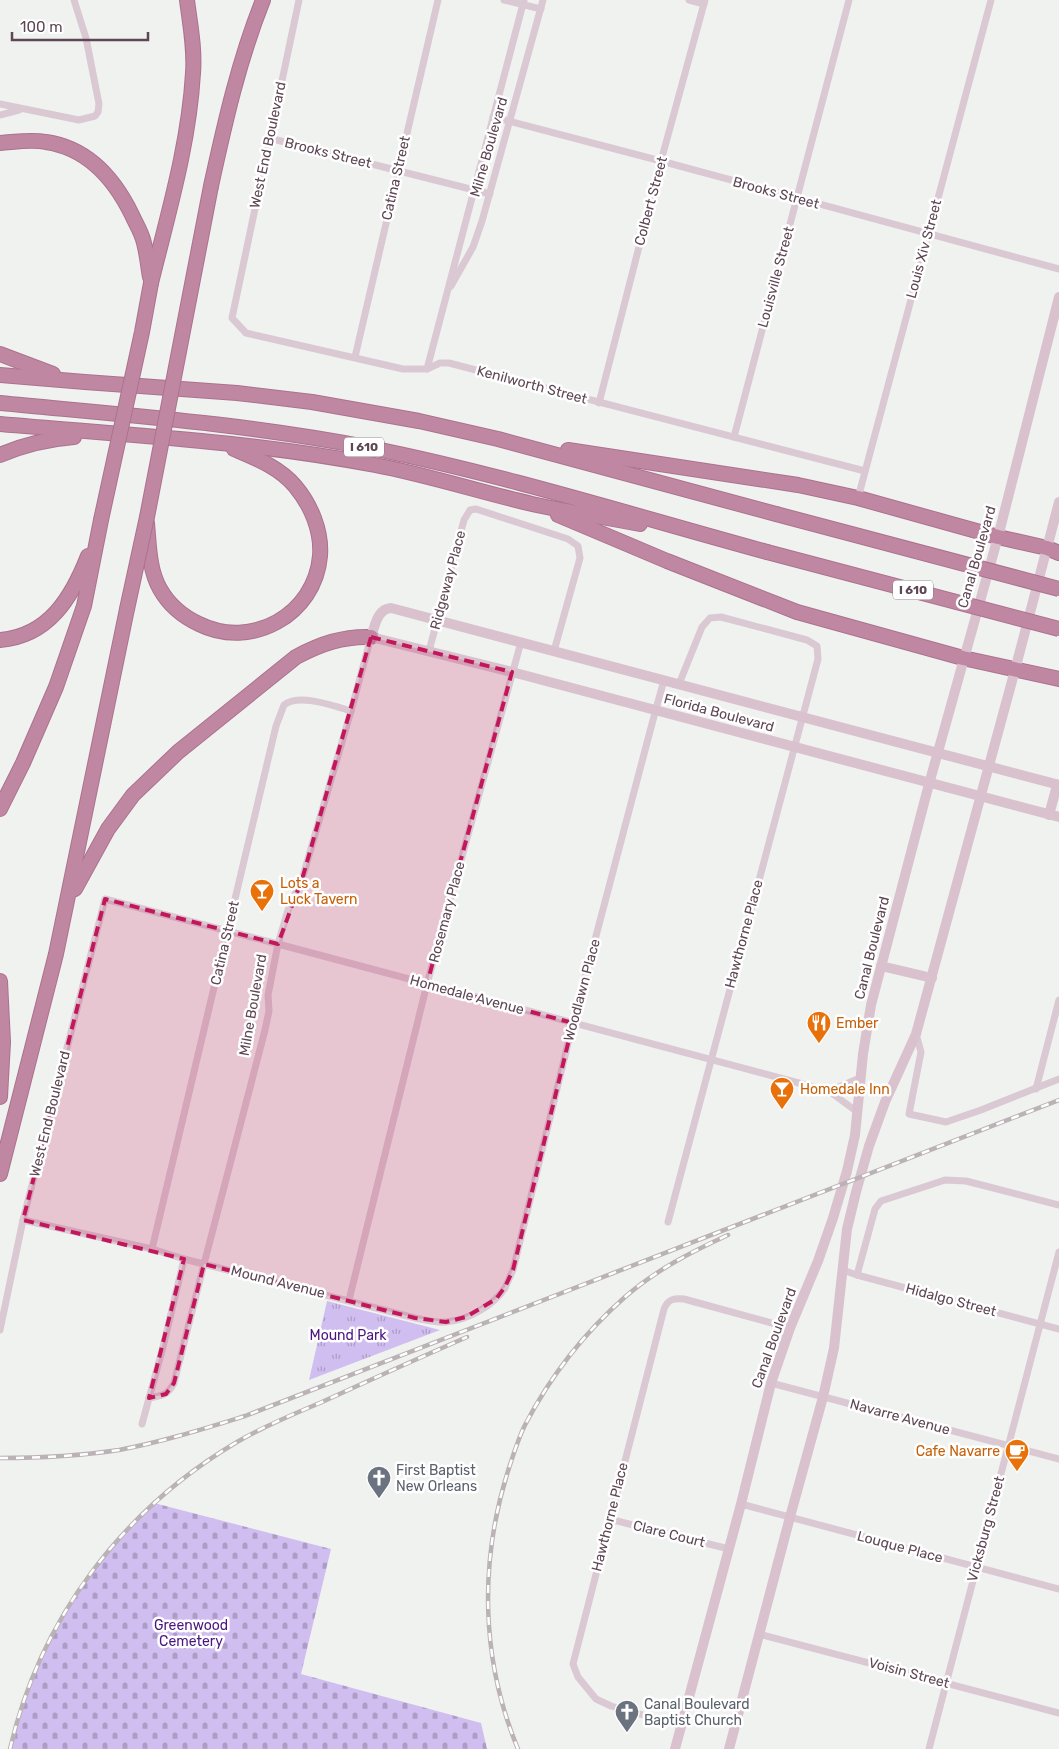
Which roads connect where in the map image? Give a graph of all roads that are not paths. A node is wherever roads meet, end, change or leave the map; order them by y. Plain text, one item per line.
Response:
1 (74, 0) edge
2 (187, 0) edge
3 (263, 0) edge
4 (299, 0) edge
5 (438, 0) edge
6 (504, 0) edge
7 (543, 0) edge
8 (689, 0) edge
9 (849, 0) edge
10 (991, 0) edge
11 (523, 2) edge
12 (705, 2) edge
13 (541, 9) junction
14 (0, 104) edge
15 (21, 109) junction
16 (0, 115) edge
17 (493, 117) junction
18 (510, 122) junction
19 (269, 138) junction
20 (0, 143) edge
21 (661, 161) junction
22 (398, 170) junction
23 (475, 190) junction
24 (490, 194) junction
25 (797, 198) junction
26 (928, 233) junction
27 (1059, 269) edge
28 (151, 283) junction
29 (237, 290) joint
30 (446, 294) junction
31 (1059, 297) edge
32 (0, 354) edge
33 (355, 357) junction
34 (427, 369) junction
35 (0, 375) edge
36 (85, 382) junction
37 (0, 403) edge
38 (599, 403) junction
39 (0, 424) edge
40 (112, 434) junction
41 (734, 437) junction
42 (498, 439) junction
43 (219, 442) junction
44 (0, 455) edge
45 (866, 471) junction
46 (858, 498) junction
47 (1059, 502) edge
48 (532, 504) junction
49 (147, 517) junction
50 (102, 520) junction
51 (998, 537) junction
52 (719, 539) junction
53 (1053, 551) edge
54 (1059, 588) edge
55 (385, 608) joint
56 (437, 620) junction
57 (1059, 629) edge
58 (371, 637) junction
59 (0, 640) edge
60 (521, 642) junction
61 (429, 651) junction
62 (554, 651) junction
63 (963, 658) junction
64 (1015, 670) junction
65 (512, 672) junction
66 (1059, 679) edge
67 (664, 680) junction
68 (679, 684) junction
69 (655, 710) junction
70 (351, 711) junction
71 (802, 717) junction
72 (794, 747) junction
73 (938, 752) junction
74 (988, 768) junction
75 (929, 784) junction
76 (1058, 785) edge
77 (980, 796) junction
78 (0, 809) edge
79 (1054, 816) edge
80 (105, 899) joint
81 (66, 908) junction
82 (227, 931) junction
83 (278, 944) junction
84 (882, 966) junction
85 (932, 978) junction
86 (0, 981) edge
87 (427, 984) junction
88 (1059, 1000) edge
89 (573, 1024) junction
90 (916, 1034) junction
91 (710, 1060) junction
92 (860, 1078) junction
93 (1059, 1079) edge
94 (1036, 1088) junction
95 (829, 1091) junction
96 (0, 1097) edge
97 (856, 1111) junction
98 (0, 1174) edge
99 (1059, 1205) edge
100 (23, 1220) junction
101 (668, 1222) dead end
102 (152, 1249) junction
103 (1059, 1252) edge
104 (184, 1259) junction
105 (204, 1264) junction
106 (513, 1270) joint
107 (843, 1270) junction
108 (857, 1275) junction
109 (349, 1300) junction
110 (1040, 1324) junction
111 (790, 1328) junction
112 (1059, 1329) edge
113 (0, 1330) edge
114 (771, 1383) junction
115 (824, 1397) junction
116 (149, 1398) junction
117 (142, 1424) dead end
118 (1008, 1445) junction
119 (1059, 1459) edge
120 (741, 1504) junction
121 (790, 1517) junction
122 (609, 1519) junction
123 (729, 1549) junction
124 (976, 1567) junction
125 (1059, 1589) edge
126 (759, 1634) junction
127 (946, 1683) junction
128 (1059, 1712) edge
129 (682, 1726) junction
130 (675, 1749) edge
131 (729, 1749) edge
132 (929, 1749) edge

1 - 15 street
2 - 28 highway
3 - 49 highway, bridge
4 - 19 street, West End Boulevard
5 - 22 street, Catina Street
6 - 11 street
7 - 13 street, Milne Boulevard
8 - 12 street
9 - 25 street, Louisville Street
10 - 26 street, Louis Xiv Street
11 - 13 street
11 - 17 street, Milne Boulevard
12 - 21 street, Colbert Street
13 - 18 street, Milne Boulevard
14 - 15 street
15 - 16 street
17 - 18 street, Brooks Street
17 - 23 street, Milne Boulevard
18 - 21 street, Brooks Street
18 - 24 street, Milne Boulevard
19 - 22 street, Brooks Street
19 - 29 street, West End Boulevard
20 - 28 highway
21 - 25 street, Brooks Street
21 - 38 street, Colbert Street
22 - 23 street, Brooks Street
22 - 33 street, Catina Street
23 - 24 street, Brooks Street
23 - 30 street, Milne Boulevard
24 - 30 street, Milne Boulevard
25 - 26 street, Brooks Street
25 - 41 street, Louisville Street
26 - 27 street, Brooks Street
26 - 45 street, Louis Xiv Street
28 - 50 highway, bridge
29 - 33 street, Kenilworth Street
30 - 34 street, Milne Boulevard
31 - 51 main road, Canal Boulevard
32 - 36 highway
33 - 34 street, Kenilworth Street
34 - 38 street, Kenilworth Street
35 - 36 highway
36 - 42 highway
37 - 52 highway, I 610
38 - 41 street, Kenilworth Street
39 - 40 highway
40 - 43 highway
40 - 44 highway
41 - 45 street, Kenilworth Street
42 - 46 highway
42 - 54 highway, bridge
43 - 48 highway
43 - 49 highway, bridge
45 - 46 street, Louis Xiv Street
46 - 51 highway
47 - 53 main road
48 - 52 highway
48 - 63 highway
49 - 81 highway, bridge
50 - 59 highway
50 - 78 highway
51 - 53 highway
51 - 63 main road, Canal Boulevard
52 - 57 highway, I 610, bridge
53 - 64 main road
55 - 56 main road, Florida Boulevard
55 - 58 main road, Milne Boulevard
56 - 60 main road, Florida Boulevard
56 - 61 street, Ridgeway Place
56 - 62 street, Ridgeway Place
58 - 61 main road, Florida Boulevard
58 - 70 street, Milne Boulevard
58 - 81 highway
60 - 62 main road, Florida Boulevard
60 - 65 street, Rosemary Place
61 - 65 main road, Florida Boulevard
62 - 67 main road, Florida Boulevard
63 - 64 highway
63 - 73 main road, Canal Boulevard
64 - 66 highway
64 - 74 main road
65 - 69 main road, Florida Boulevard
65 - 87 street, Rosemary Place
67 - 68 main road, Florida Boulevard
67 - 69 street, Woodlawn Place
68 - 71 main road, Florida Boulevard
68 - 71 street, Hawthorne Place
69 - 72 main road, Florida Boulevard
69 - 89 street, Woodlawn Place
70 - 82 street, Catina Street
70 - 83 street, Milne Boulevard
71 - 72 street, Hawthorne Place
71 - 73 main road, Florida Boulevard
72 - 75 main road, Florida Boulevard
72 - 91 street, Hawthorne Place
73 - 74 main road, Florida Boulevard
73 - 75 main road, Canal Boulevard
74 - 76 main road, Florida Boulevard
74 - 77 main road
75 - 77 main road, Florida Boulevard
75 - 84 main road, Canal Boulevard
76 - 79 main road
77 - 79 main road, Florida Boulevard
77 - 85 main road
80 - 82 street, Homedale Avenue
80 - 100 street, West End Boulevard
81 - 98 highway
82 - 83 street, Homedale Avenue
82 - 102 street, Catina Street
83 - 87 street, Homedale Avenue
83 - 105 street, Milne Boulevard
84 - 85 main road
84 - 92 main road, Canal Boulevard
85 - 90 main road
86 - 96 highway
87 - 89 street, Homedale Avenue
87 - 109 street, Rosemary Place
88 - 94 street
89 - 91 street, Homedale Avenue
89 - 106 street, Woodlawn Place
90 - 94 street
90 - 107 main road
91 - 95 street, Homedale Avenue
91 - 101 street, Hawthorne Place
92 - 95 street
92 - 97 main road, Canal Boulevard
93 - 94 street
95 - 97 street, Homedale Avenue
97 - 111 main road, Canal Boulevard
99 - 108 street
100 - 102 street, Mound Avenue
100 - 113 street, West End Boulevard
102 - 104 street, Mound Avenue
103 - 110 street, Vicksburg Street
104 - 105 street, Mound Avenue
104 - 116 street
105 - 109 street, Mound Avenue
105 - 116 street, Milne Boulevard
106 - 109 street, Mound Avenue
107 - 108 street, Hidalgo Street
107 - 115 main road
108 - 110 street, Hidalgo Street
110 - 112 street, Hidalgo Street
110 - 118 street, Vicksburg Street
111 - 114 main road, Canal Boulevard
111 - 122 street, Hawthorne Place
114 - 115 street, Navarre Avenue
114 - 120 main road, Canal Boulevard
115 - 118 street, Navarre Avenue
115 - 121 main road
116 - 117 street
118 - 119 street, Navarre Avenue
118 - 124 street, Vicksburg Street
120 - 121 street, Louque Place
120 - 123 main road, Canal Boulevard
121 - 124 street, Louque Place
121 - 126 main road
122 - 123 street, Clare Court
122 - 129 street, Hawthorne Place
123 - 129 main road, Canal Boulevard
124 - 125 street, Louque Place
124 - 127 street, Vicksburg Street
126 - 127 street, Voisin Street
126 - 131 main road
127 - 128 street, Voisin Street
127 - 132 street, Vicksburg Street
129 - 130 main road, Canal Boulevard

